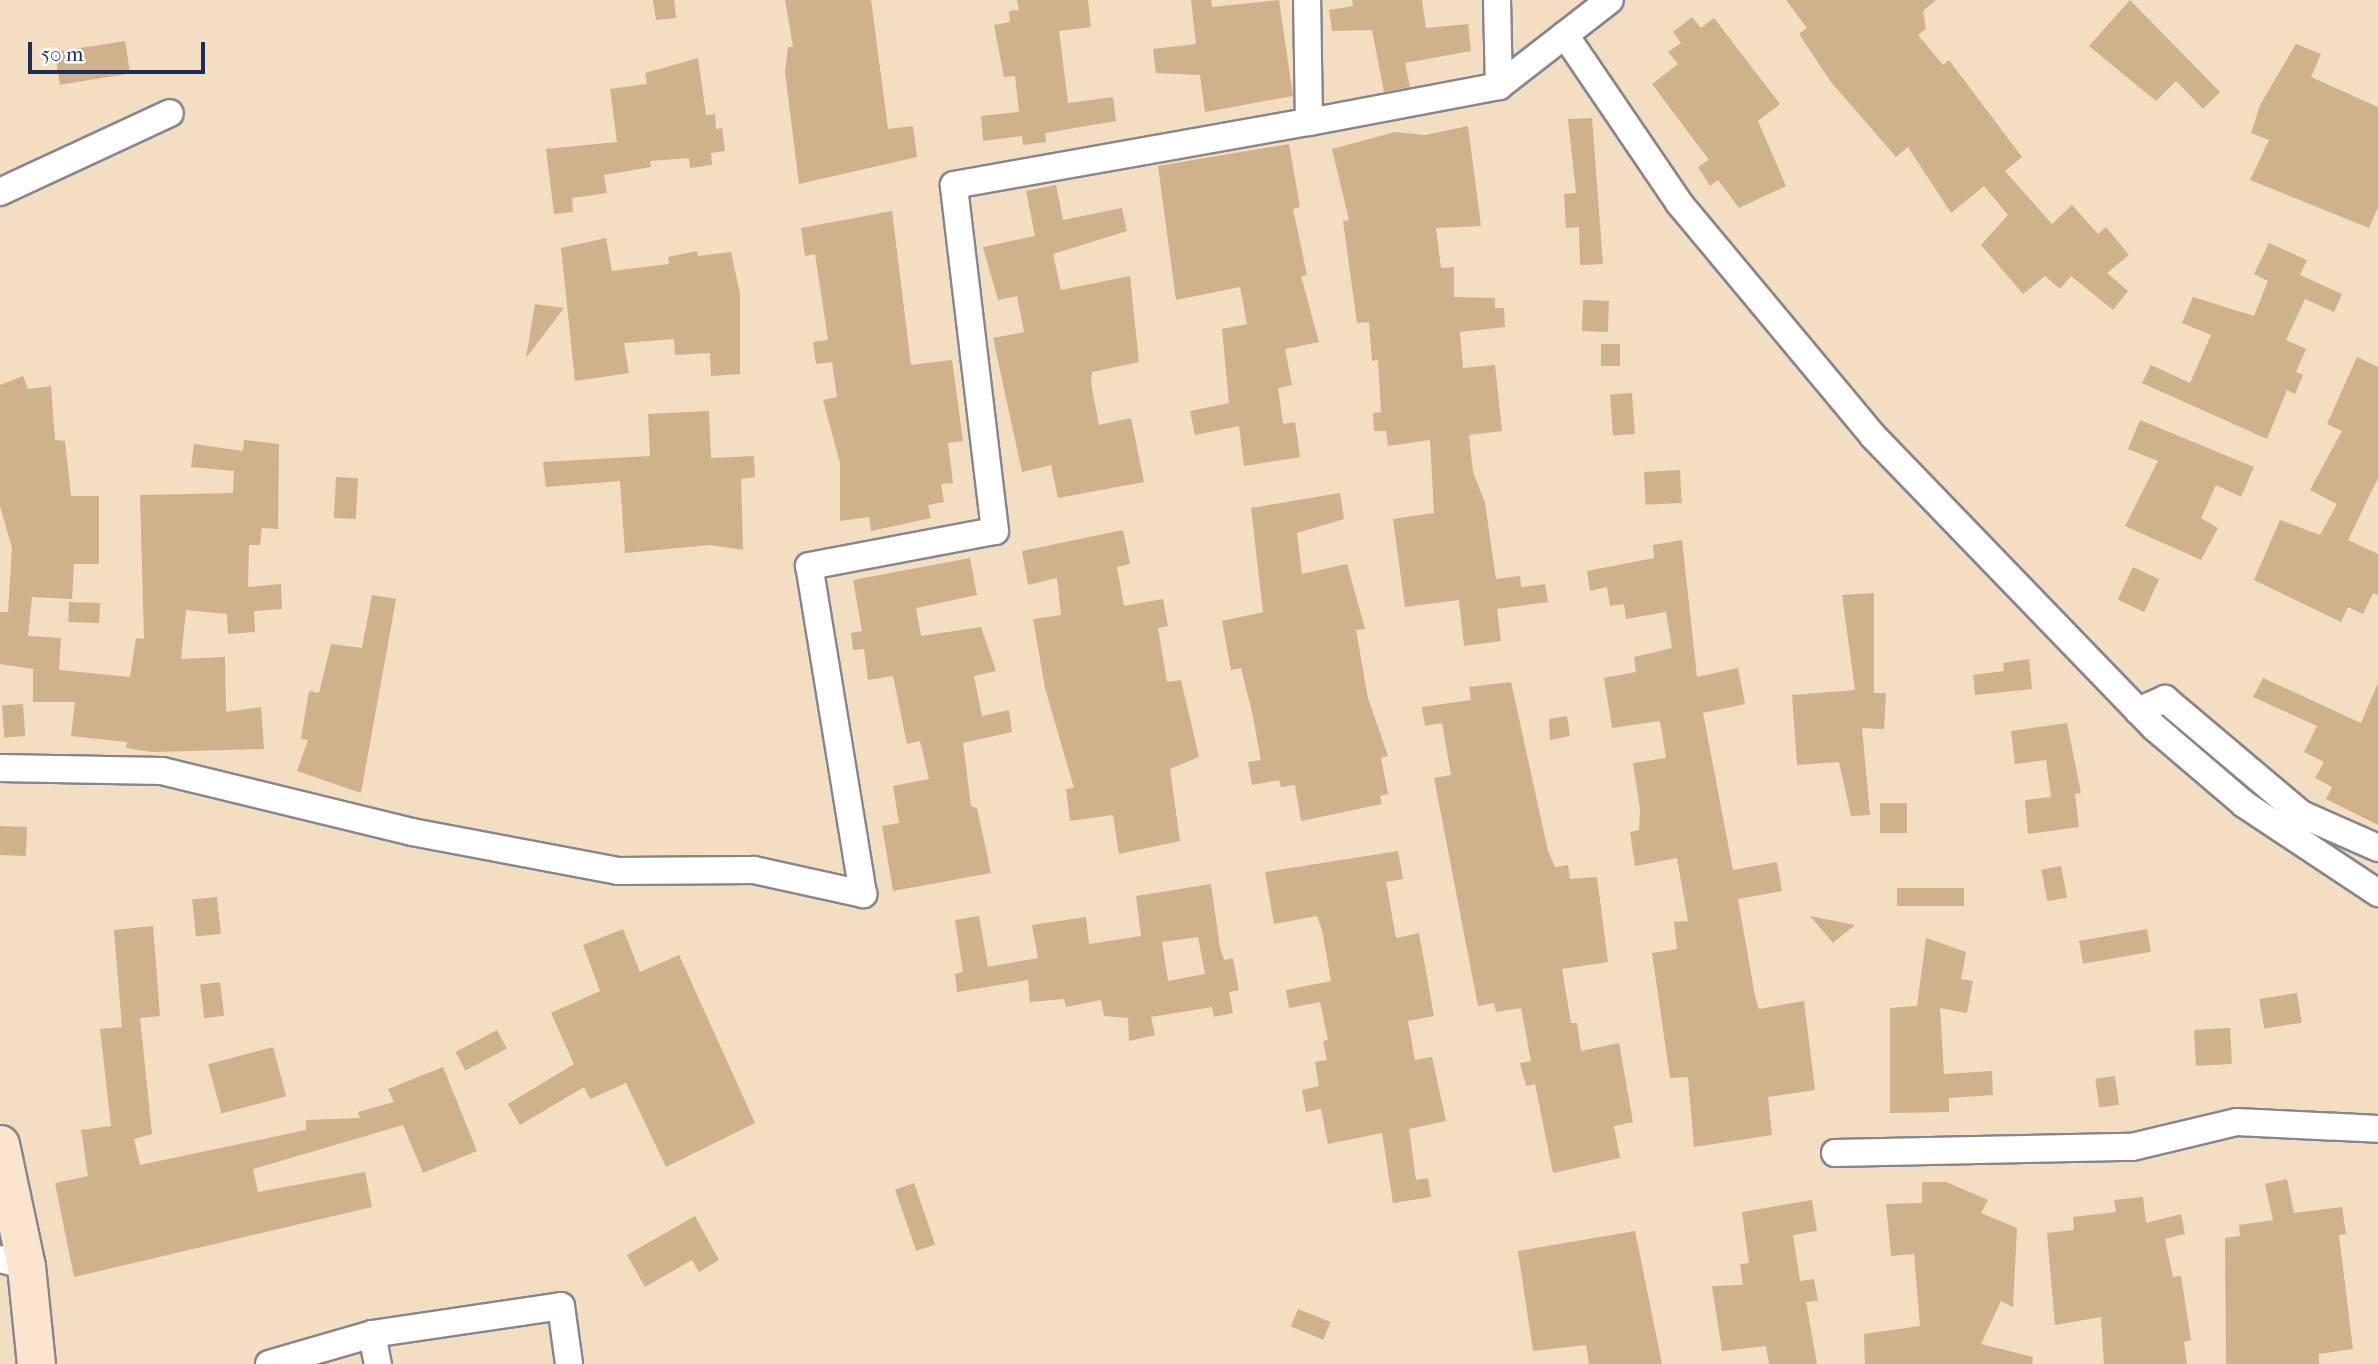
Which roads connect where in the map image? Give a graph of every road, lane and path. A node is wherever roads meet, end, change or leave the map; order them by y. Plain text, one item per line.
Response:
1 (1307, 0) edge
2 (1497, 0) edge
3 (1610, 0) edge
4 (1564, 35) junction
5 (1499, 86) junction
6 (170, 113) dead end
7 (1309, 122) junction
8 (0, 192) edge
9 (2138, 711) junction
10 (0, 768) edge
11 (2378, 848) edge
12 (2378, 893) edge
13 (2378, 1129) edge
14 (0, 1144) edge
15 (1835, 1153) dead end
16 (13, 1263) edge
17 (372, 1334) junction
18 (36, 1364) edge
19 (269, 1364) edge
20 (378, 1364) edge
21 (569, 1364) edge

1 - 7 street
2 - 5 street
3 - 4 street
4 - 5 street
4 - 9 street
5 - 7 street
6 - 8 street
7 - 10 street
9 - 11 street
9 - 12 street
13 - 15 street
14 - 16 main road
16 - 18 main road
17 - 19 street
17 - 20 street
17 - 21 street

